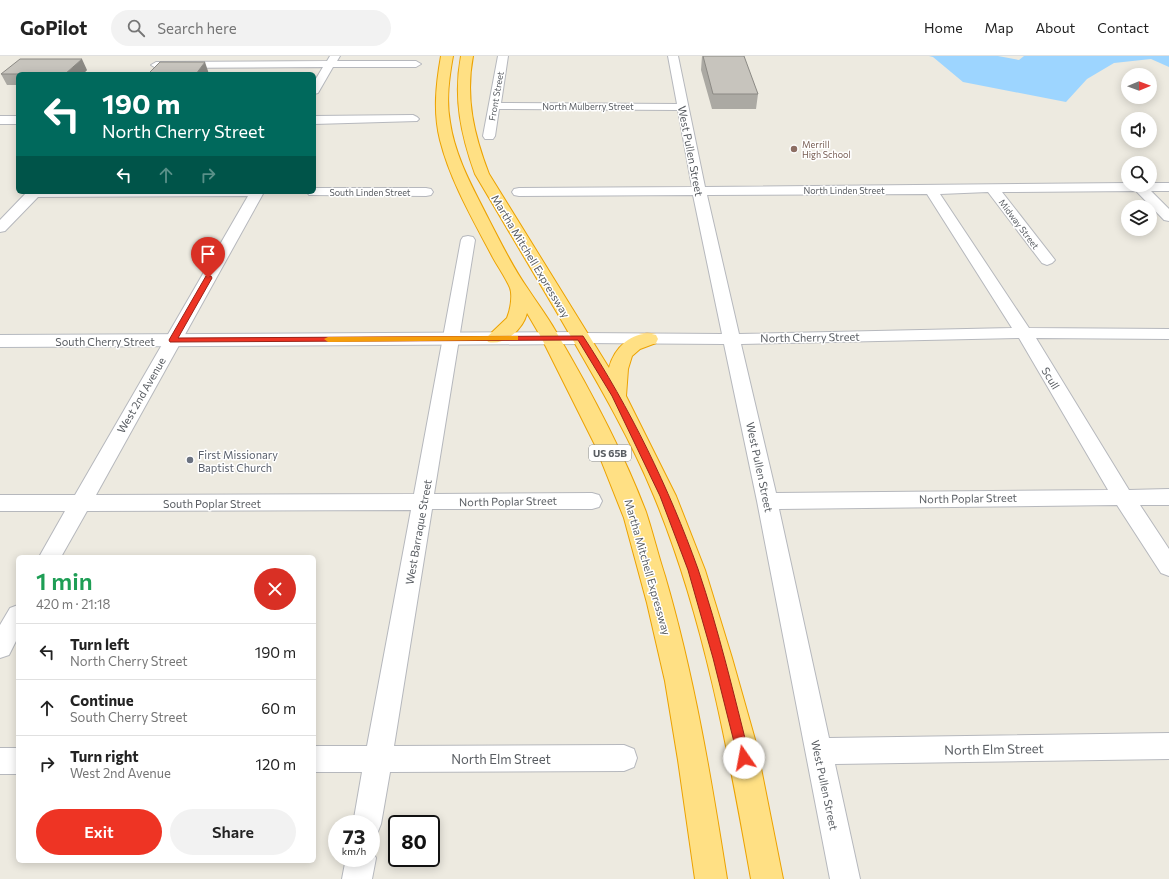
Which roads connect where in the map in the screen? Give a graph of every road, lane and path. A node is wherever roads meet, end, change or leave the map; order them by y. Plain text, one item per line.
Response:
1 (165, 56) edge
2 (447, 56) edge
3 (467, 56) edge
4 (503, 56) edge
5 (673, 56) edge
6 (332, 60) edge
7 (416, 64) dead end
8 (156, 65) junction
9 (150, 72) edge
10 (316, 88) edge
11 (494, 106) junction
12 (683, 107) junction
13 (413, 119) dead end
14 (0, 120) edge
15 (16, 120) edge
16 (316, 120) edge
17 (489, 136) dead end
18 (1121, 187) edge
19 (1157, 187) edge
20 (1169, 187) edge
21 (992, 188) junction
22 (699, 190) junction
23 (931, 190) junction
24 (316, 192) edge
25 (426, 192) dead end
26 (519, 192) dead end
27 (1144, 192) edge
28 (33, 194) edge
29 (256, 194) edge
30 (1169, 216) edge
31 (1, 226) edge
32 (468, 240) dead end
33 (1047, 260) dead end
34 (519, 289) junction
35 (1024, 333) junction
36 (1169, 334) edge
37 (550, 337) junction
38 (451, 338) junction
39 (495, 338) junction
40 (581, 338) junction
41 (648, 339) junction
42 (731, 339) junction
43 (173, 340) junction
44 (0, 341) edge
45 (616, 396) junction
46 (1123, 497) junction
47 (1169, 497) edge
48 (592, 500) dead end
49 (767, 501) junction
50 (424, 502) junction
51 (0, 503) edge
52 (80, 503) junction
53 (51, 555) edge
54 (1169, 566) edge
55 (16, 619) edge
56 (0, 647) edge
57 (1169, 746) edge
58 (818, 751) junction
59 (624, 758) dead end
60 (378, 759) junction
61 (316, 760) edge
62 (0, 761) edge
63 (16, 761) edge
64 (369, 815) edge
65 (359, 867) edge
66 (357, 879) edge
67 (711, 879) edge
68 (767, 879) edge
69 (845, 879) edge

1 - 8 street
2 - 34 highway, Martha Mitchell Expressway / US 65B
3 - 40 highway, Martha Mitchell Expressway / US 65B
4 - 11 street, Front Street
5 - 12 street, West Pullen Street
6 - 7 street
6 - 8 street
6 - 10 street
8 - 9 street
11 - 12 street, North Mulberry Street
11 - 17 street, Front Street
12 - 22 street, West Pullen Street
13 - 16 street
14 - 15 street
18 - 21 street, North Linden Street
19 - 20 street, North Linden Street
21 - 23 street, North Linden Street
21 - 33 street, Midway Street
22 - 23 street, North Linden Street
22 - 26 street, North Linden Street
22 - 42 street, West Pullen Street
23 - 35 street, Scull
24 - 25 street, South Linden Street
27 - 30 street
28 - 31 street
29 - 43 street, West 2nd Avenue
32 - 38 street, West Barraque Street
34 - 37 highway, Martha Mitchell Expressway / US 65B
34 - 39 highway
35 - 36 street, North Cherry Street
35 - 42 street, North Cherry Street
35 - 46 street, Scull
37 - 39 main road, North Cherry Street
37 - 40 main road, North Cherry Street
37 - 67 highway, Martha Mitchell Expressway / US 65B
38 - 39 main road, North Cherry Street
38 - 43 main road, South Cherry Street
38 - 50 street, West Barraque Street
40 - 41 street, North Cherry Street
40 - 45 highway, Martha Mitchell Expressway / US 65B
41 - 42 street, North Cherry Street
41 - 45 highway
42 - 49 street, West Pullen Street
43 - 44 main road, South Cherry Street
43 - 52 street, West 2nd Avenue
45 - 68 highway, Martha Mitchell Expressway / US 65B
46 - 47 street, North Poplar Street
46 - 49 street, North Poplar Street
46 - 54 street, Scull
48 - 50 street, North Poplar Street
49 - 58 street, West Pullen Street
50 - 52 street, South Poplar Street
50 - 60 street, West Barraque Street
51 - 52 street, South Poplar Street
52 - 53 street, West 2nd Avenue
55 - 56 street
57 - 58 street, North Elm Street
58 - 69 street, West Pullen Street
59 - 60 street, North Elm Street
60 - 61 street, North Elm Street
60 - 64 street, West Barraque Street
62 - 63 street
65 - 66 street

